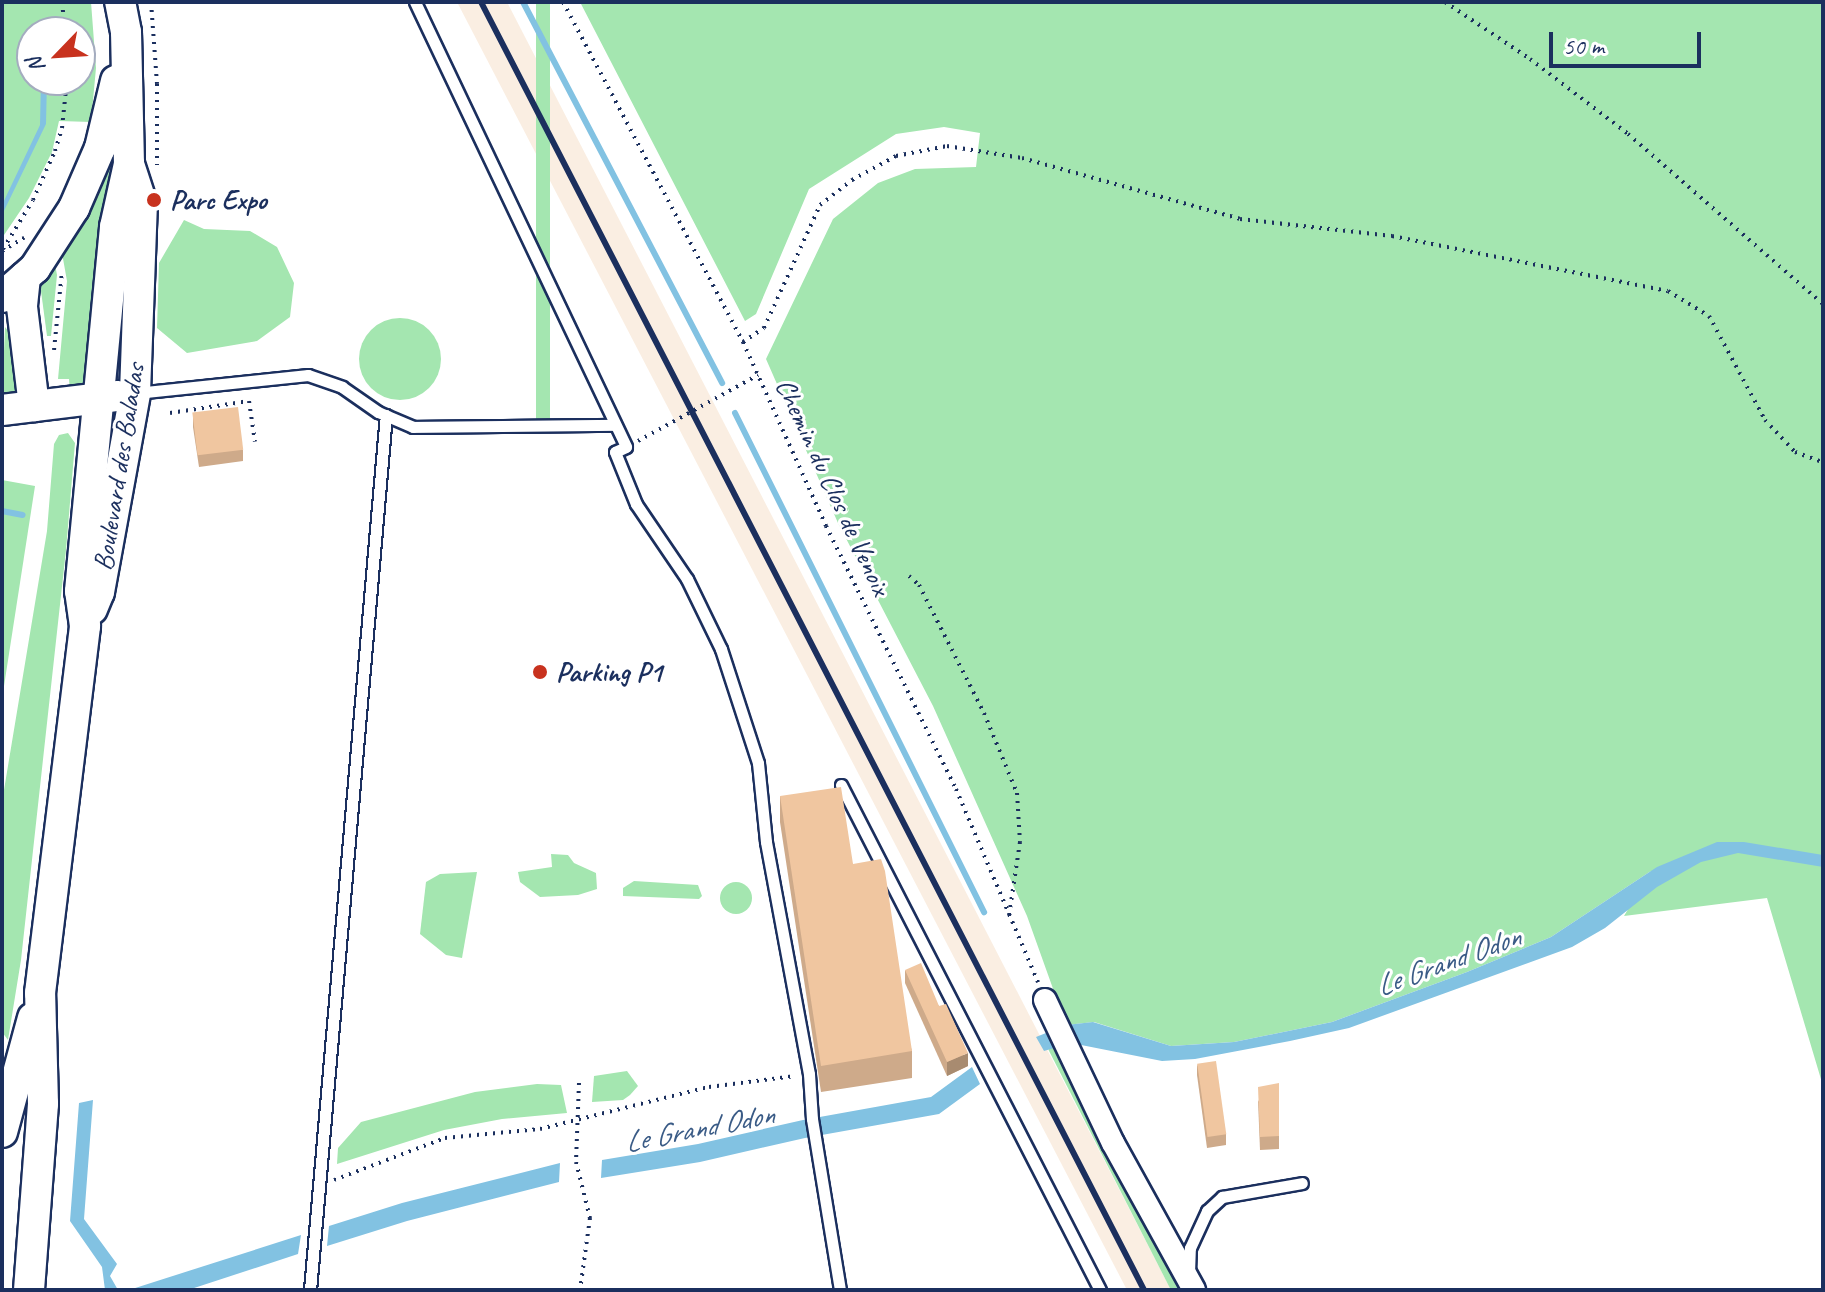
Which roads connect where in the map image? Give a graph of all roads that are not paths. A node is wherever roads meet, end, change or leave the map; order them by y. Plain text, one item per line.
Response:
1 (120, 2) edge
2 (415, 2) edge
3 (126, 32) junction
4 (143, 167) junction
5 (115, 227) junction
6 (25, 277) junction
7 (2, 297) edge
8 (135, 393) junction
9 (98, 398) junction
10 (34, 406) junction
11 (2, 410) edge
12 (386, 415) junction
13 (615, 425) junction
14 (85, 626) junction
15 (841, 785) edge
16 (40, 993) junction
17 (1045, 1000) road end
18 (2, 1132) edge
19 (1302, 1183) dead end
20 (1191, 1286) edge
21 (29, 1290) edge
22 (310, 1290) edge
23 (840, 1290) edge
24 (1100, 1290) edge

1 - 3 main road, Boulevard des Baladas
2 - 13 lane
3 - 4 main road, Boulevard des Baladas
3 - 6 main road
4 - 5 main road, Boulevard des Baladas
4 - 8 main road, Boulevard des Baladas
5 - 8 main road
5 - 9 main road, Boulevard des Baladas
6 - 7 main road
6 - 10 main road
8 - 9 main road
8 - 12 lane
8 - 14 main road, Boulevard des Baladas
9 - 10 main road
9 - 14 main road, Boulevard des Baladas
10 - 11 main road
12 - 13 lane
12 - 22 lane
13 - 23 lane
14 - 16 main road, Boulevard des Baladas
15 - 24 lane
16 - 18 main road
16 - 21 main road
17 - 20 street
19 - 20 lane

